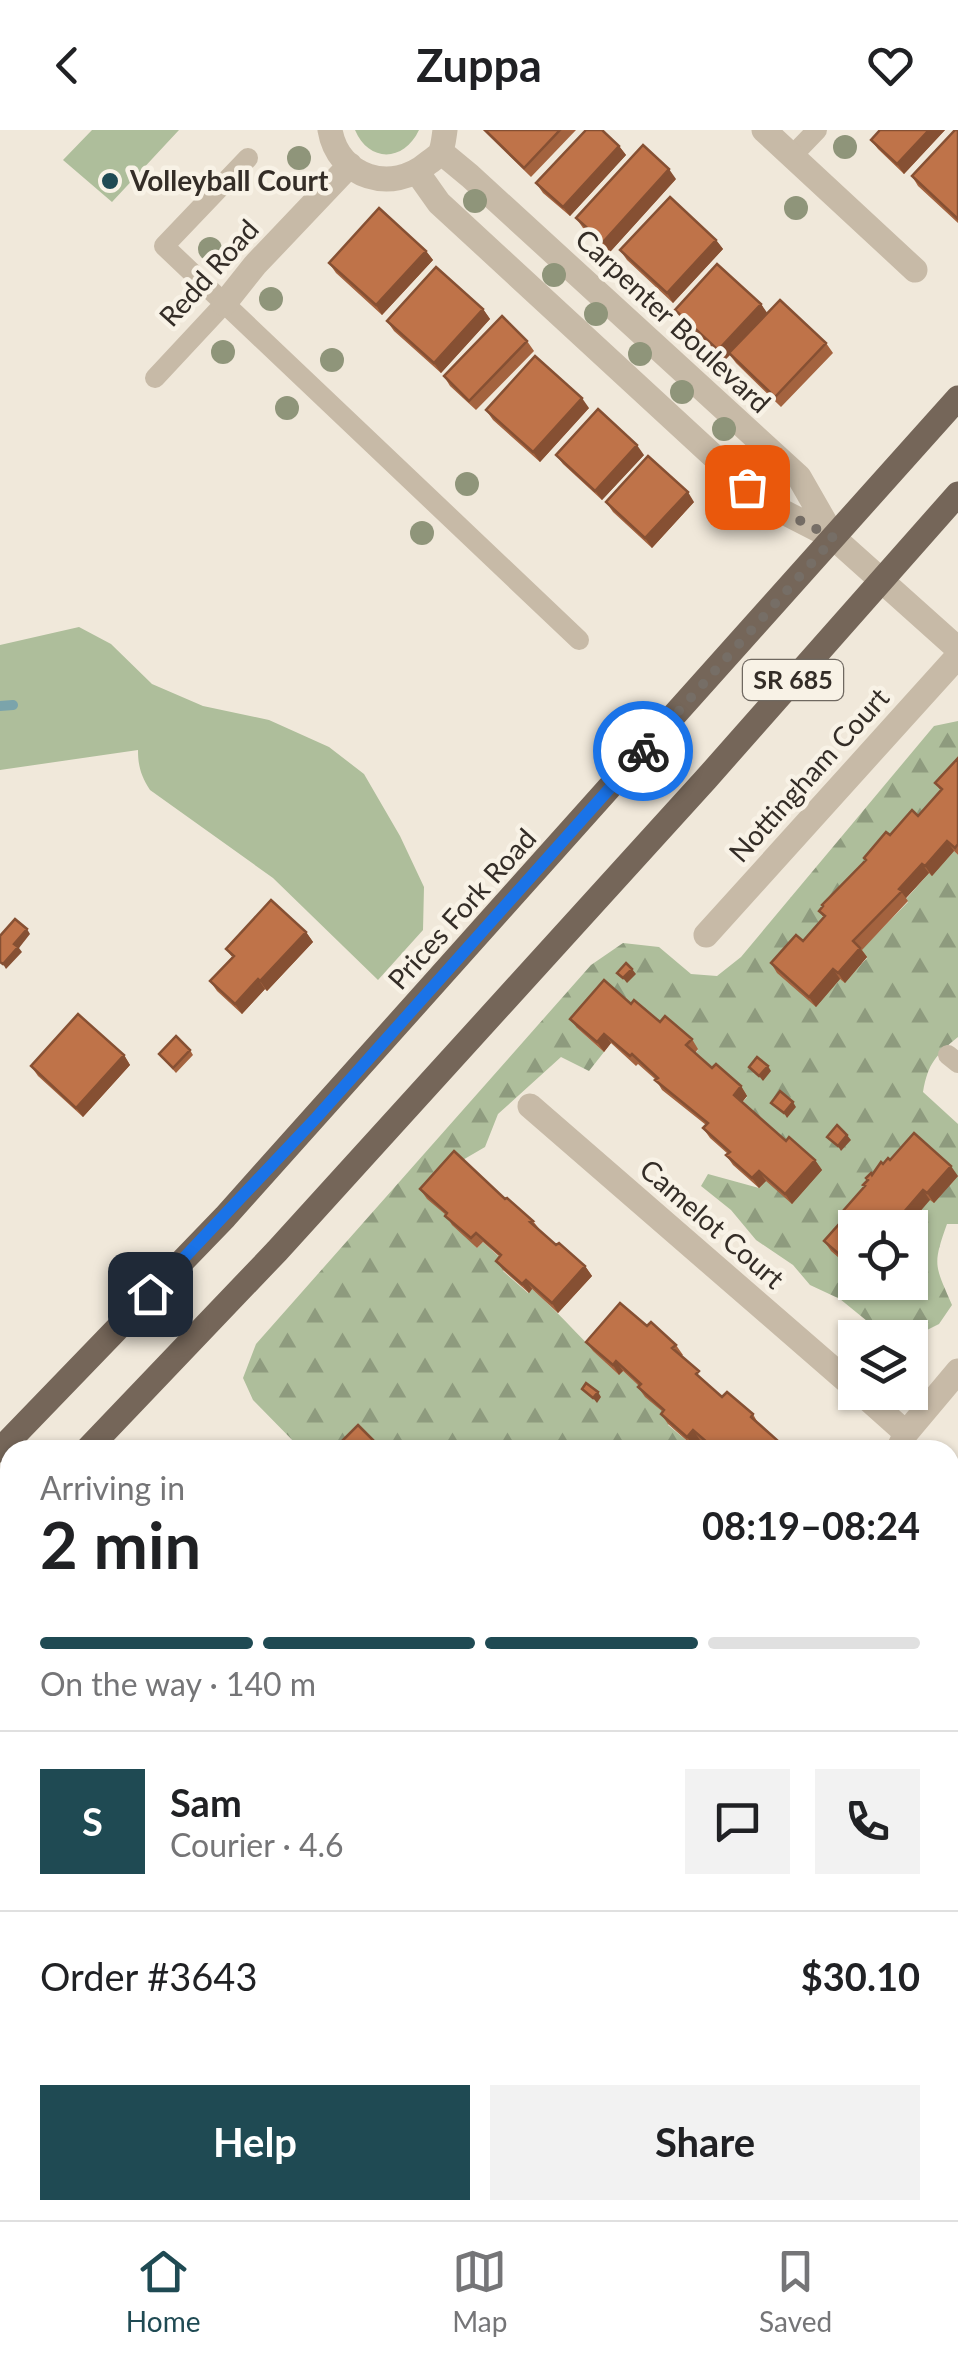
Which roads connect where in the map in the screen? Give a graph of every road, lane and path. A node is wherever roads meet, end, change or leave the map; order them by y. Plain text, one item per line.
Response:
1 (330, 130) edge
2 (764, 130) edge
3 (817, 130) edge
4 (443, 141) edge
5 (792, 156) junction
6 (248, 158) dead end
7 (350, 165) junction
8 (417, 172) junction
9 (916, 270) dead end
10 (224, 304) junction
11 (154, 378) dead end
12 (958, 398) edge
13 (958, 494) edge
14 (834, 538) junction
15 (880, 581) junction
16 (579, 640) dead end
17 (958, 652) edge
18 (706, 935) dead end
19 (530, 1106) dead end
20 (958, 1372) edge
21 (838, 1373) edge
22 (875, 1410) edge
23 (10, 1440) edge
24 (96, 1440) edge
25 (901, 1440) edge
26 (903, 1440) edge

1 - 7 street
2 - 5 street
3 - 5 lane
4 - 8 street
4 - 14 street, Carpenter Boulevard
5 - 9 street
6 - 10 lane
7 - 8 street
7 - 10 street, Redd Road
8 - 14 street
10 - 11 lane, Redd Road
10 - 16 lane
12 - 14 main road, Prices Fork Road / SR 685
13 - 15 main road, SR 685
14 - 15 street
14 - 23 main road, Prices Fork Road / SR 685
15 - 17 street
15 - 24 main road, SR 685
17 - 18 street, Nottingham Court
19 - 21 street, Camelot Court
20 - 26 street
22 - 25 street, Camelot Court

